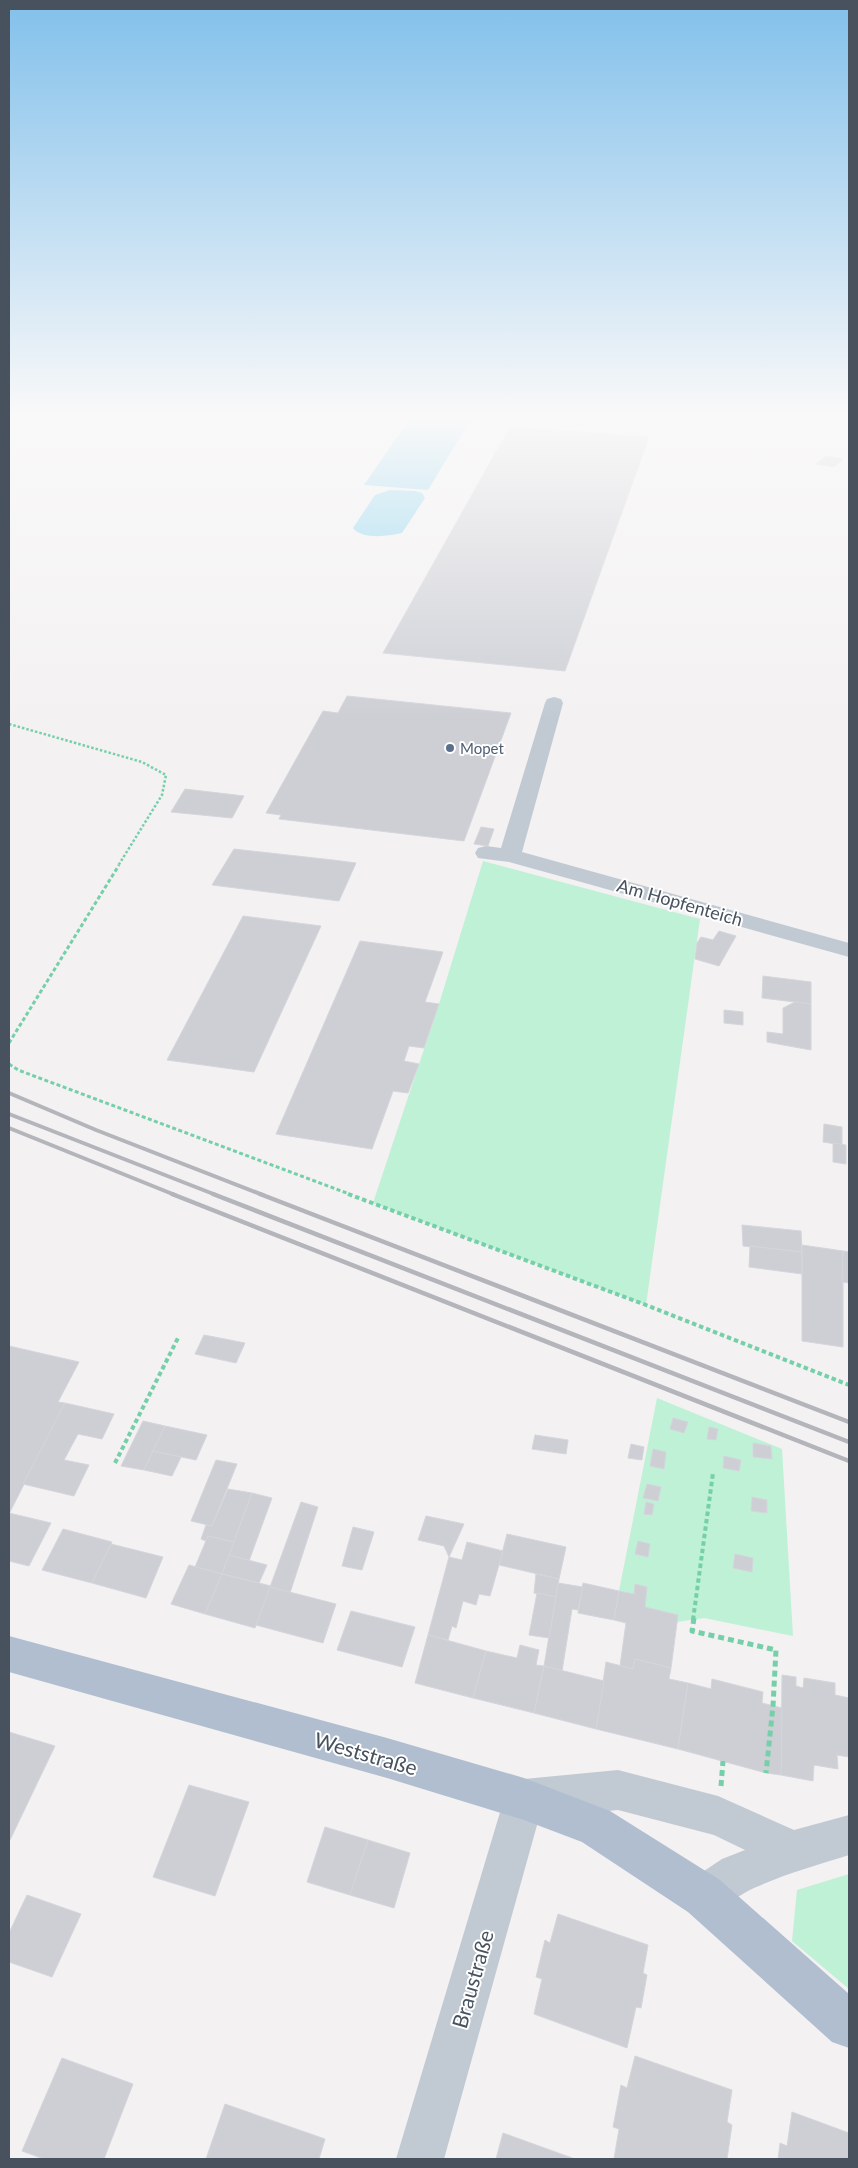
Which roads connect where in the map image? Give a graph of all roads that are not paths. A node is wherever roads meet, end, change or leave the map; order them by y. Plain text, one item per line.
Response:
1 (554, 704) dead end
2 (486, 853) dead end
3 (510, 856) junction
4 (849, 950) edge
5 (9, 1654) edge
6 (524, 1799) junction
7 (849, 1835) edge
8 (793, 1852) junction
9 (704, 1896) junction
10 (849, 2026) edge
11 (420, 2159) edge

1 - 3 street
2 - 3 street, Am Hopfenteich
3 - 4 street, Am Hopfenteich
5 - 6 main road, Weststraße
6 - 8 street
6 - 9 main road, Weststraße
6 - 11 street, Braustraße
7 - 8 street
8 - 9 street
9 - 10 main road, Weststraße

